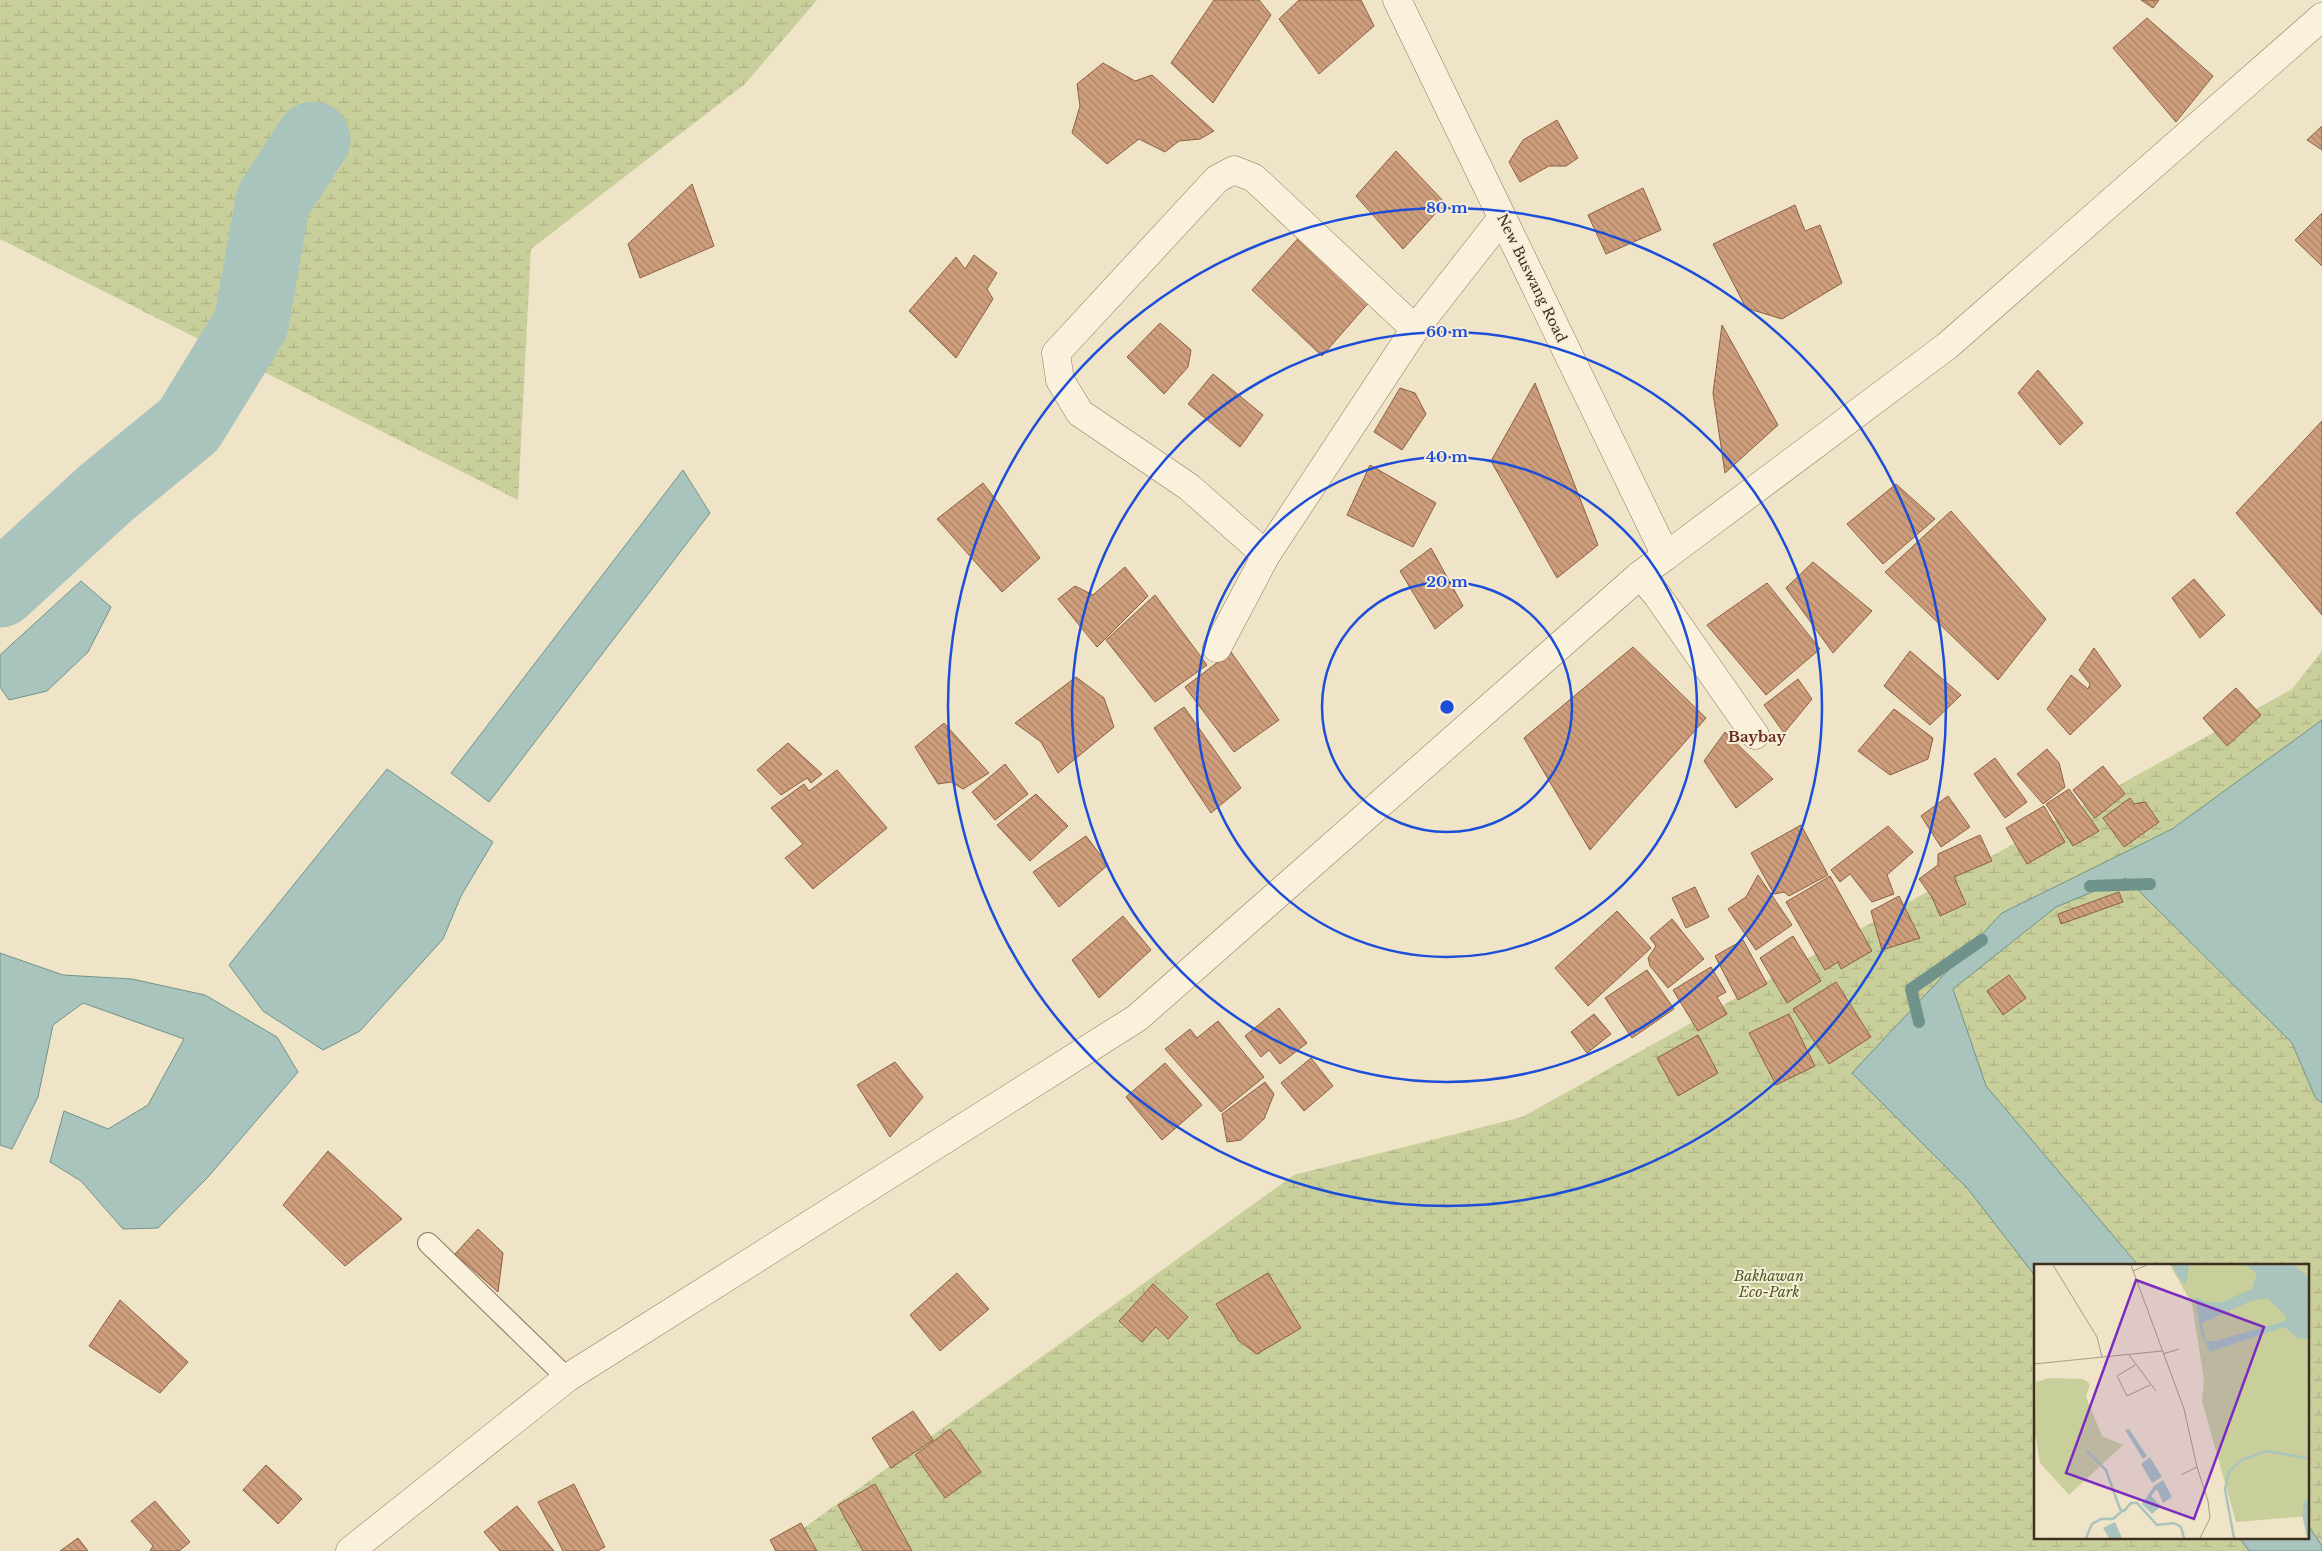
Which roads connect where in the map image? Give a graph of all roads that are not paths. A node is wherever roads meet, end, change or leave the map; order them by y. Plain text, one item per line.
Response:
1 (1397, 0) edge
2 (2322, 18) edge
3 (1502, 218) junction
4 (1415, 329) junction
5 (1266, 555) junction
6 (1666, 556) junction
7 (1640, 575) junction
8 (1217, 648) dead end
9 (1756, 735) dead end
10 (428, 1243) dead end
11 (566, 1378) junction
12 (350, 1551) edge

1 - 3 street, New Buswang Road
2 - 6 street
3 - 4 street
3 - 6 street, New Buswang Road
4 - 5 street
4 - 5 street
5 - 8 street
6 - 7 street
7 - 9 street
7 - 11 street
10 - 11 lane
11 - 12 street

